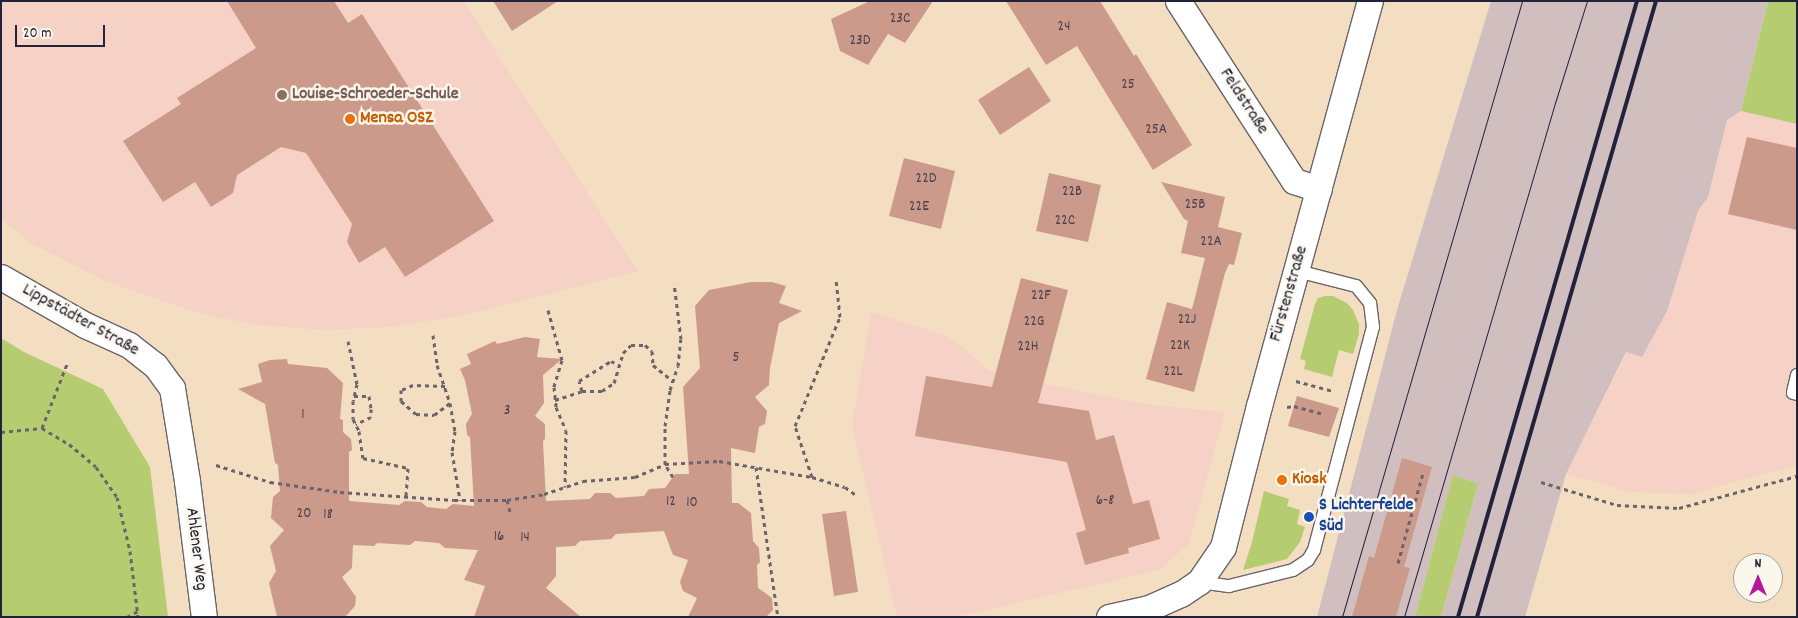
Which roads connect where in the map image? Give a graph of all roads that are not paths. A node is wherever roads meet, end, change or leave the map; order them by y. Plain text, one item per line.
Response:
1 (1178, 1) edge
2 (1370, 1) edge
3 (1319, 189) junction
4 (1297, 271) junction
5 (1, 277) edge
6 (1797, 375) edge
7 (1797, 394) edge
8 (187, 482) joint
9 (1204, 584) junction
10 (204, 617) edge
11 (1109, 617) edge

1 - 3 street, Feldstraße
2 - 3 street, Fürstenstraße
3 - 4 street, Fürstenstraße
4 - 9 street, Fürstenstraße
4 - 9 lane
5 - 8 street, Lippstädter Straße
6 - 7 lane
8 - 10 street, Ahlener Weg
9 - 11 street

